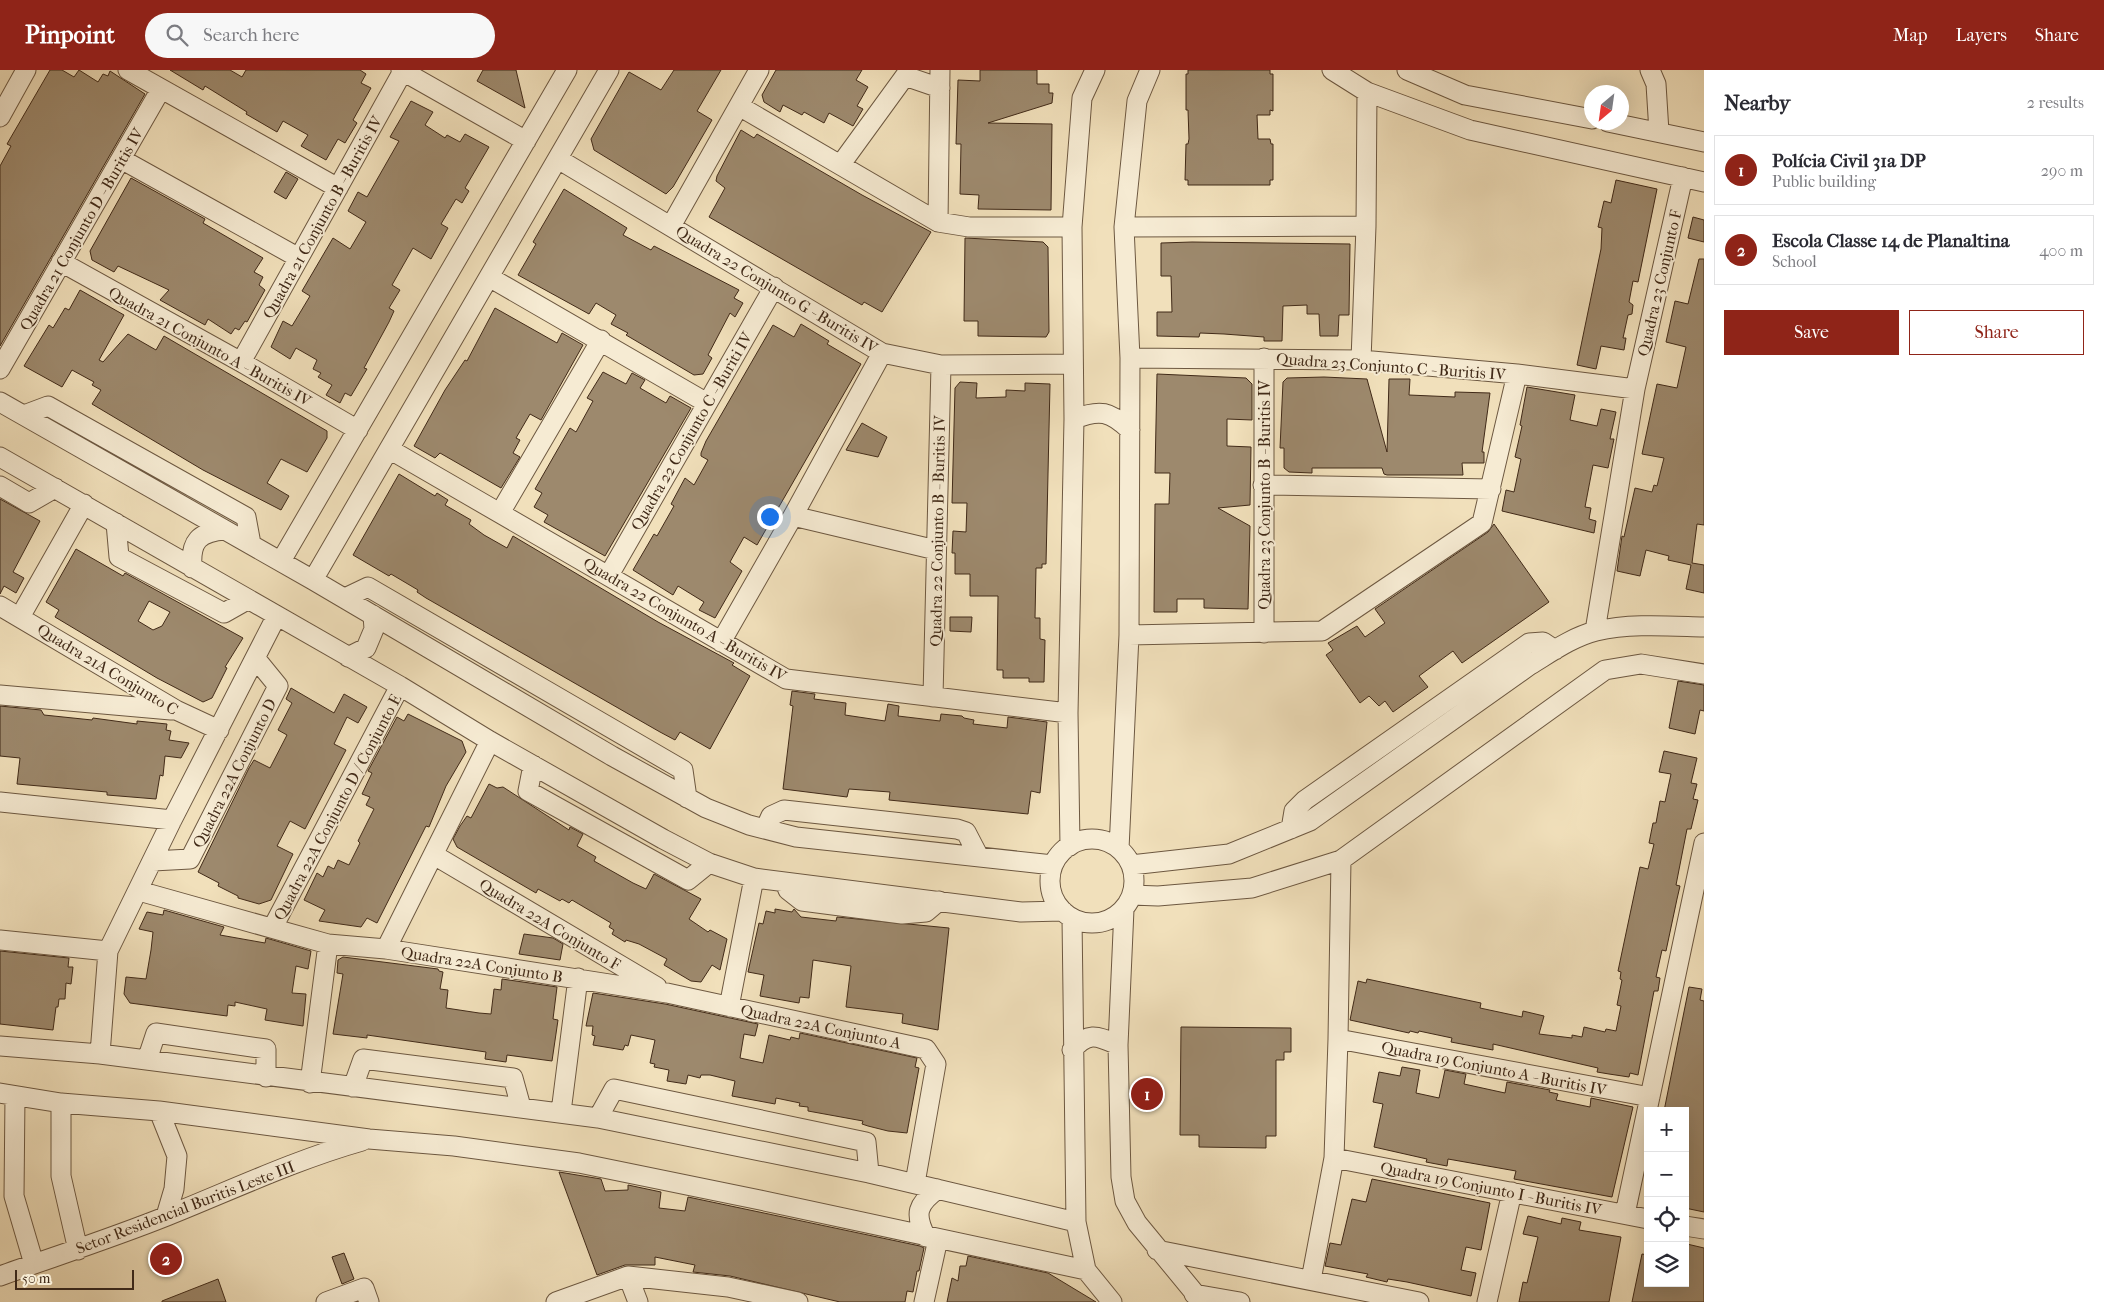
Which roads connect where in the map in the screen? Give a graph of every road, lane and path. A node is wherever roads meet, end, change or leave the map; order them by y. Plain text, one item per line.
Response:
1 (26, 70) edge
2 (128, 70) edge
3 (567, 70) edge
4 (609, 70) edge
5 (759, 70) edge
6 (1095, 70) edge
7 (1150, 70) edge
8 (1332, 70) edge
9 (1407, 70) edge
10 (1650, 70) edge
11 (402, 71) edge
12 (940, 79) edge
13 (161, 89) junction
14 (1367, 92) junction
15 (739, 106) junction
16 (1, 112) edge
17 (1584, 117) edge
18 (1629, 126) edge
19 (1659, 132) junction
20 (526, 141) junction
21 (1704, 142) edge
22 (121, 159) junction
23 (558, 159) junction
24 (841, 164) junction
25 (1682, 177) junction
26 (1704, 182) edge
27 (338, 188) junction
28 (938, 222) junction
29 (671, 226) junction
30 (1366, 226) junction
31 (1072, 227) junction
32 (1124, 227) junction
33 (299, 258) junction
34 (61, 262) junction
35 (489, 277) junction
36 (774, 287) junction
37 (601, 340) junction
38 (882, 353) junction
39 (1130, 358) junction
40 (1264, 358) junction
41 (1361, 360) junction
42 (241, 362) junction
43 (1074, 364) junction
44 (941, 365) junction
45 (0, 369) edge
46 (1517, 374) junction
47 (1635, 390) junction
48 (0, 402) edge
49 (707, 402) junction
50 (24, 415) junction
51 (1074, 419) junction
52 (358, 430) junction
53 (1130, 430) junction
54 (389, 448) junction
55 (0, 457) edge
56 (1263, 485) junction
57 (0, 486) edge
58 (55, 488) junction
59 (1491, 489) junction
60 (84, 504) junction
61 (500, 513) junction
62 (793, 516) junction
63 (116, 523) junction
64 (225, 530) junction
65 (251, 544) junction
66 (936, 550) junction
67 (281, 561) junction
68 (192, 568) junction
69 (609, 575) junction
70 (313, 580) junction
71 (345, 598) junction
72 (247, 600) junction
73 (0, 606) edge
74 (372, 615) junction
75 (20, 617) junction
76 (276, 617) junction
77 (1704, 627) edge
78 (1595, 631) junction
79 (1264, 633) junction
80 (1128, 635) junction
81 (721, 642) junction
82 (348, 657) junction
83 (256, 659) junction
84 (1704, 674) edge
85 (400, 686) junction
86 (0, 695) edge
87 (933, 697) junction
88 (176, 710) junction
89 (1068, 713) junction
90 (219, 730) junction
91 (490, 741) junction
92 (532, 765) junction
93 (687, 798) junction
94 (0, 802) edge
95 (172, 820) junction
96 (765, 829) junction
97 (1704, 843) edge
98 (1070, 846) junction
99 (1119, 849) junction
100 (434, 855) junction
101 (979, 857) junction
102 (1341, 860) junction
103 (153, 861) junction
104 (709, 862) junction
105 (1054, 865) junction
106 (1131, 865) junction
107 (754, 878) junction
108 (139, 891) junction
109 (1128, 902) junction
110 (1067, 915) junction
111 (273, 927) junction
112 (0, 940) edge
113 (328, 944) junction
114 (386, 949) junction
115 (108, 951) junction
116 (578, 978) junction
117 (667, 993) junction
118 (730, 1006) junction
119 (1338, 1039) junction
120 (1118, 1045) junction
121 (0, 1046) edge
122 (1072, 1050) junction
123 (100, 1054) junction
124 (147, 1060) junction
125 (266, 1077) junction
126 (310, 1082) junction
127 (353, 1087) junction
128 (8, 1095) edge
129 (1650, 1097) junction
130 (61, 1103) junction
131 (521, 1107) junction
132 (158, 1111) junction
133 (560, 1112) junction
134 (598, 1118) junction
135 (369, 1140) junction
136 (1334, 1158) junction
137 (869, 1173) junction
138 (915, 1183) junction
139 (938, 1189) junction
140 (1512, 1192) junction
141 (1624, 1214) junction
142 (166, 1216) junction
143 (1644, 1218) edge
144 (1076, 1222) junction
145 (1689, 1227) edge
146 (1704, 1230) edge
147 (932, 1238) junction
148 (78, 1250) junction
149 (1157, 1250) junction
150 (34, 1264) junction
151 (1086, 1270) junction
152 (0, 1276) edge
153 (628, 1276) junction
154 (1311, 1280) junction
155 (727, 1295) edge
156 (1198, 1298) edge
157 (326, 1302) edge
158 (369, 1302) edge
159 (556, 1302) edge
160 (638, 1302) edge
161 (798, 1302) edge
162 (924, 1302) edge
163 (1112, 1302) edge
164 (1240, 1302) edge
165 (1419, 1302) edge
166 (1487, 1302) edge

1 - 16 street
2 - 13 street
3 - 20 street
4 - 23 street
5 - 15 street
6 - 31 street
7 - 32 street
8 - 14 street
9 - 17 street
10 - 19 street
11 - 20 street
11 - 27 street, Quadra 21 Conjunto B - Buritis IV
12 - 24 street
12 - 28 street
13 - 22 street, Quadra 21 Conjunto D - Buritis IV
13 - 27 street
14 - 25 street
14 - 30 street
15 - 24 street
15 - 29 street
18 - 19 street
19 - 21 street
20 - 52 street
22 - 33 street
22 - 34 street, Quadra 21 Conjunto D - Buritis IV
23 - 29 street, Quadra 22 Conjunto G - Buritis IV
23 - 35 street
24 - 28 street
25 - 26 street
25 - 47 street, Quadra 23 Conjunto F
27 - 33 street, Quadra 21 Conjunto B - Buritis IV
28 - 31 street
29 - 36 street, Quadra 22 Conjunto G - Buritis IV
30 - 32 street
30 - 41 street
31 - 43 street
32 - 39 street
33 - 42 street, Quadra 21 Conjunto B - Buritis IV
34 - 42 street, Quadra 21 Conjunto A - Buritis IV
34 - 45 street, Quadra 21 Conjunto D - Buritis IV
35 - 37 street
35 - 54 street
36 - 38 street, Quadra 22 Conjunto G - Buritis IV
36 - 49 street, Quadra 22 Conjunto C - Buriti IV
37 - 49 street
37 - 61 street
38 - 44 street, Quadra 22 Conjunto G - Buritis IV
38 - 62 street
39 - 40 street, Quadra 23 Conjunto C - Buritis IV
39 - 53 street
40 - 41 street, Quadra 23 Conjunto C - Buritis IV
40 - 56 street, Quadra 23 Conjunto B - Buritis IV
41 - 46 street, Quadra 23 Conjunto C - Buritis IV
42 - 52 street, Quadra 21 Conjunto A - Buritis IV
43 - 44 street, Quadra 22 Conjunto G - Buritis IV
43 - 51 street
44 - 66 street, Quadra 22 Conjunto B - Buritis IV
46 - 47 street, Quadra 23 Conjunto C - Buritis IV
46 - 59 street
47 - 78 street, Quadra 23 Conjunto F
48 - 50 street
49 - 69 street, Quadra 22 Conjunto C - Buriti IV
50 - 64 street
50 - 65 street
51 - 53 street
51 - 89 street
52 - 67 street
53 - 80 street
54 - 61 street, Quadra 22 Conjunto A - Buritis IV
54 - 70 street
55 - 58 street
56 - 59 street
56 - 79 street, Quadra 23 Conjunto B - Buritis IV
57 - 58 street
58 - 60 street
59 - 79 street
60 - 63 street
60 - 75 street
61 - 69 street, Quadra 22 Conjunto A - Buritis IV
62 - 66 street
62 - 81 street
63 - 68 street
63 - 72 street
64 - 65 street
64 - 68 street
65 - 67 street
66 - 87 street, Quadra 22 Conjunto B - Buritis IV
67 - 70 street
68 - 72 street
69 - 81 street, Quadra 22 Conjunto A - Buritis IV
70 - 71 street
71 - 74 street
71 - 93 street
72 - 76 street
73 - 75 street, Quadra 21A Conjunto C
74 - 82 street
74 - 93 street
75 - 88 street, Quadra 21A Conjunto C
76 - 82 street
76 - 83 street
77 - 78 street
78 - 106 street
79 - 80 street
80 - 99 street
81 - 87 street, Quadra 22 Conjunto A - Buritis IV
82 - 85 street
83 - 90 street
83 - 103 street, Quadra 22A Conjunto D
84 - 102 street
85 - 91 street
85 - 111 street, Quadra 22A Conjunto D / Conjunto E
86 - 88 street
87 - 89 street, Quadra 22 Conjunto A - Buritis IV
88 - 90 street, Quadra 21A Conjunto C
89 - 98 street
90 - 95 street
91 - 92 street
91 - 100 street
92 - 104 street
92 - 104 street
93 - 96 street
94 - 95 street
95 - 103 street
96 - 101 street
96 - 101 street
97 - 129 street
98 - 99 street
98 - 105 street
99 - 106 street
100 - 114 street
100 - 117 street, Quadra 22A Conjunto F
101 - 105 street
102 - 109 street
102 - 119 street
103 - 108 street
104 - 107 street
105 - 110 street
106 - 109 street
107 - 110 street
107 - 118 street
108 - 111 street, Quadra 22A Conjunto B
108 - 115 street
109 - 110 street
109 - 120 street
110 - 122 street
111 - 113 street, Quadra 22A Conjunto B
112 - 115 street
113 - 114 street, Quadra 22A Conjunto B
113 - 126 street
114 - 116 street, Quadra 22A Conjunto B
115 - 123 street
116 - 117 street, Quadra 22A Conjunto A
116 - 133 street
117 - 118 street, Quadra 22A Conjunto A
118 - 138 street, Quadra 22A Conjunto A
119 - 129 street, Quadra 19 Conjunto A - Buritis IV
119 - 136 street
120 - 122 street
120 - 149 street
121 - 123 street
122 - 144 street
123 - 124 street
124 - 125 street
124 - 125 street
125 - 126 street
126 - 127 street
127 - 131 street
127 - 131 street
128 - 130 street
128 - 150 street
129 - 141 street
130 - 132 street
130 - 148 street
131 - 133 street
132 - 135 street
132 - 142 street
133 - 134 street
134 - 137 street
134 - 137 street
135 - 142 street, Setor Residencial Buritis Leste III
135 - 147 street
136 - 140 street, Quadra 19 Conjunto I - Buritis IV
136 - 154 street
137 - 138 street
138 - 139 street
139 - 144 street
139 - 147 street
140 - 141 street, Quadra 19 Conjunto I - Buritis IV
140 - 166 street
141 - 143 street, Quadra 19 Conjunto I - Buritis IV
142 - 148 street, Setor Residencial Buritis Leste III
144 - 151 street
145 - 146 street
147 - 151 street
147 - 162 street
148 - 150 street, Setor Residencial Buritis Leste III
149 - 154 street
149 - 156 street
150 - 152 street, Setor Residencial Buritis Leste III
151 - 163 street
153 - 155 street
153 - 159 street
153 - 160 street
154 - 165 street
155 - 161 street
156 - 164 street
157 - 158 street

